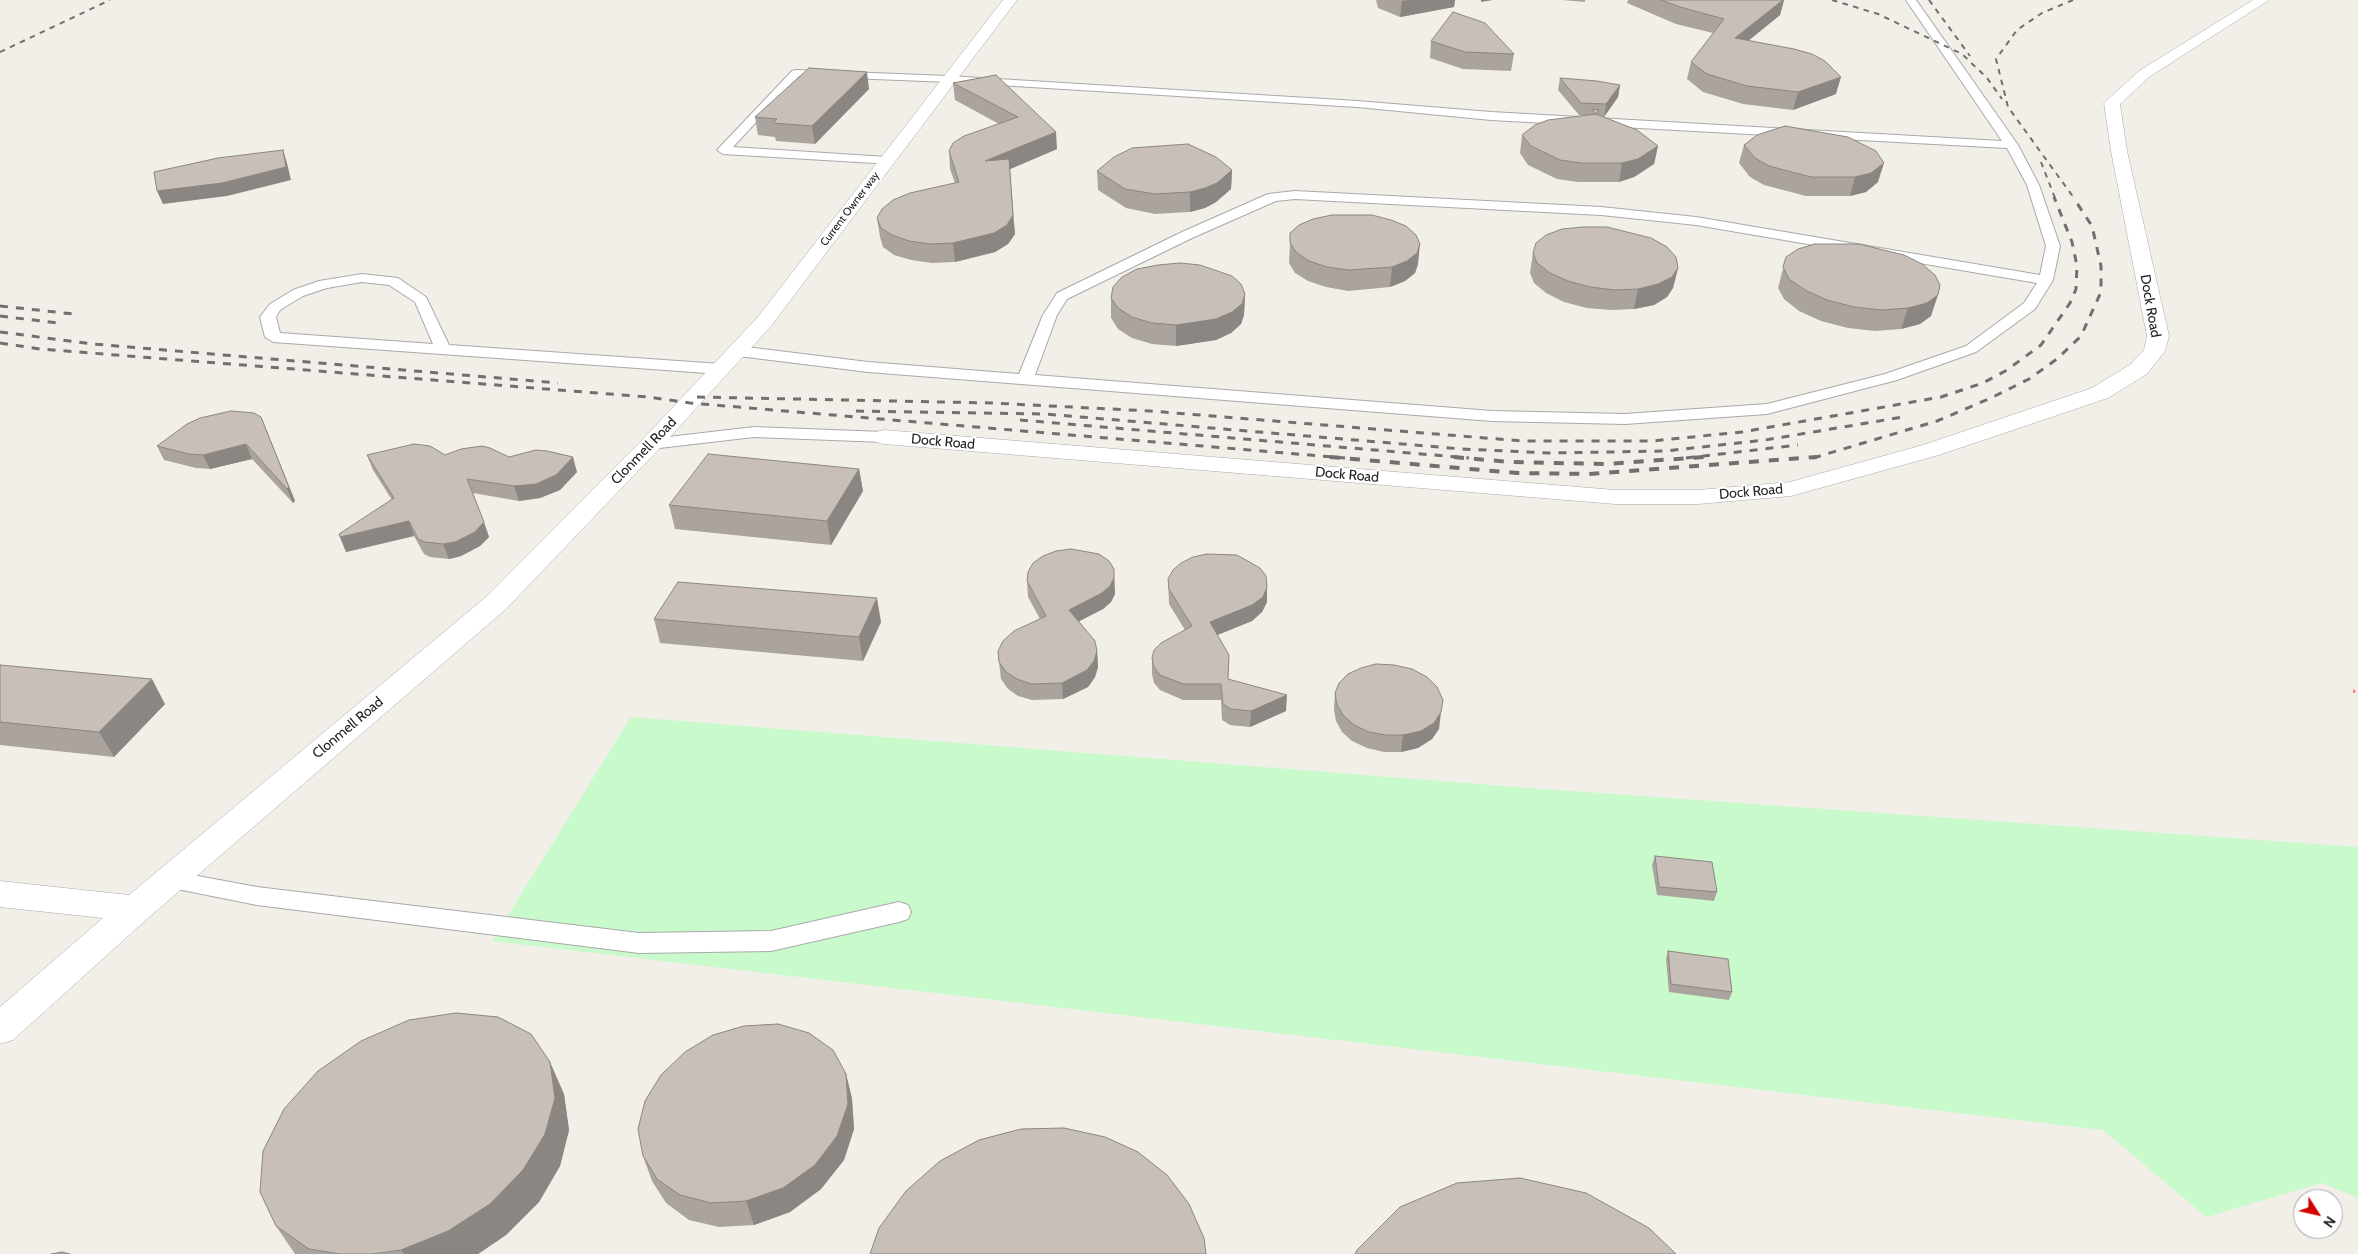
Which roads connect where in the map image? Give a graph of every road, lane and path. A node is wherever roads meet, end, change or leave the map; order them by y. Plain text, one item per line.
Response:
1 (1010, 0) edge
2 (1911, 0) edge
3 (2262, 0) edge
4 (949, 79) junction
5 (2012, 145) junction
6 (887, 161) junction
7 (2046, 280) junction
8 (443, 348) junction
9 (738, 351) junction
10 (721, 369) junction
11 (1026, 380) junction
12 (682, 411) joint
13 (884, 437) joint
14 (651, 444) junction
15 (2353, 691) dead end
16 (2358, 692) edge
17 (171, 880) junction
18 (0, 894) edge
19 (136, 909) junction
20 (899, 912) dead end
21 (0, 1029) edge

1 - 4 street, Current Owner way
2 - 5 lane
3 - 13 street, Dock Road
4 - 5 lane
4 - 6 street, Current Owner way
4 - 6 lane
5 - 7 lane
6 - 9 street, Current Owner way
7 - 11 lane
7 - 11 lane
8 - 8 lane
8 - 10 lane
9 - 10 street, Current Owner way
9 - 11 lane
10 - 12 street, Current Owner way
12 - 14 street, Clonmell Road
13 - 14 lane
14 - 17 street, Clonmell Road
15 - 16 path
17 - 19 street, Clonmell Road
17 - 20 lane
18 - 19 street
19 - 21 street, Clonmell Road

